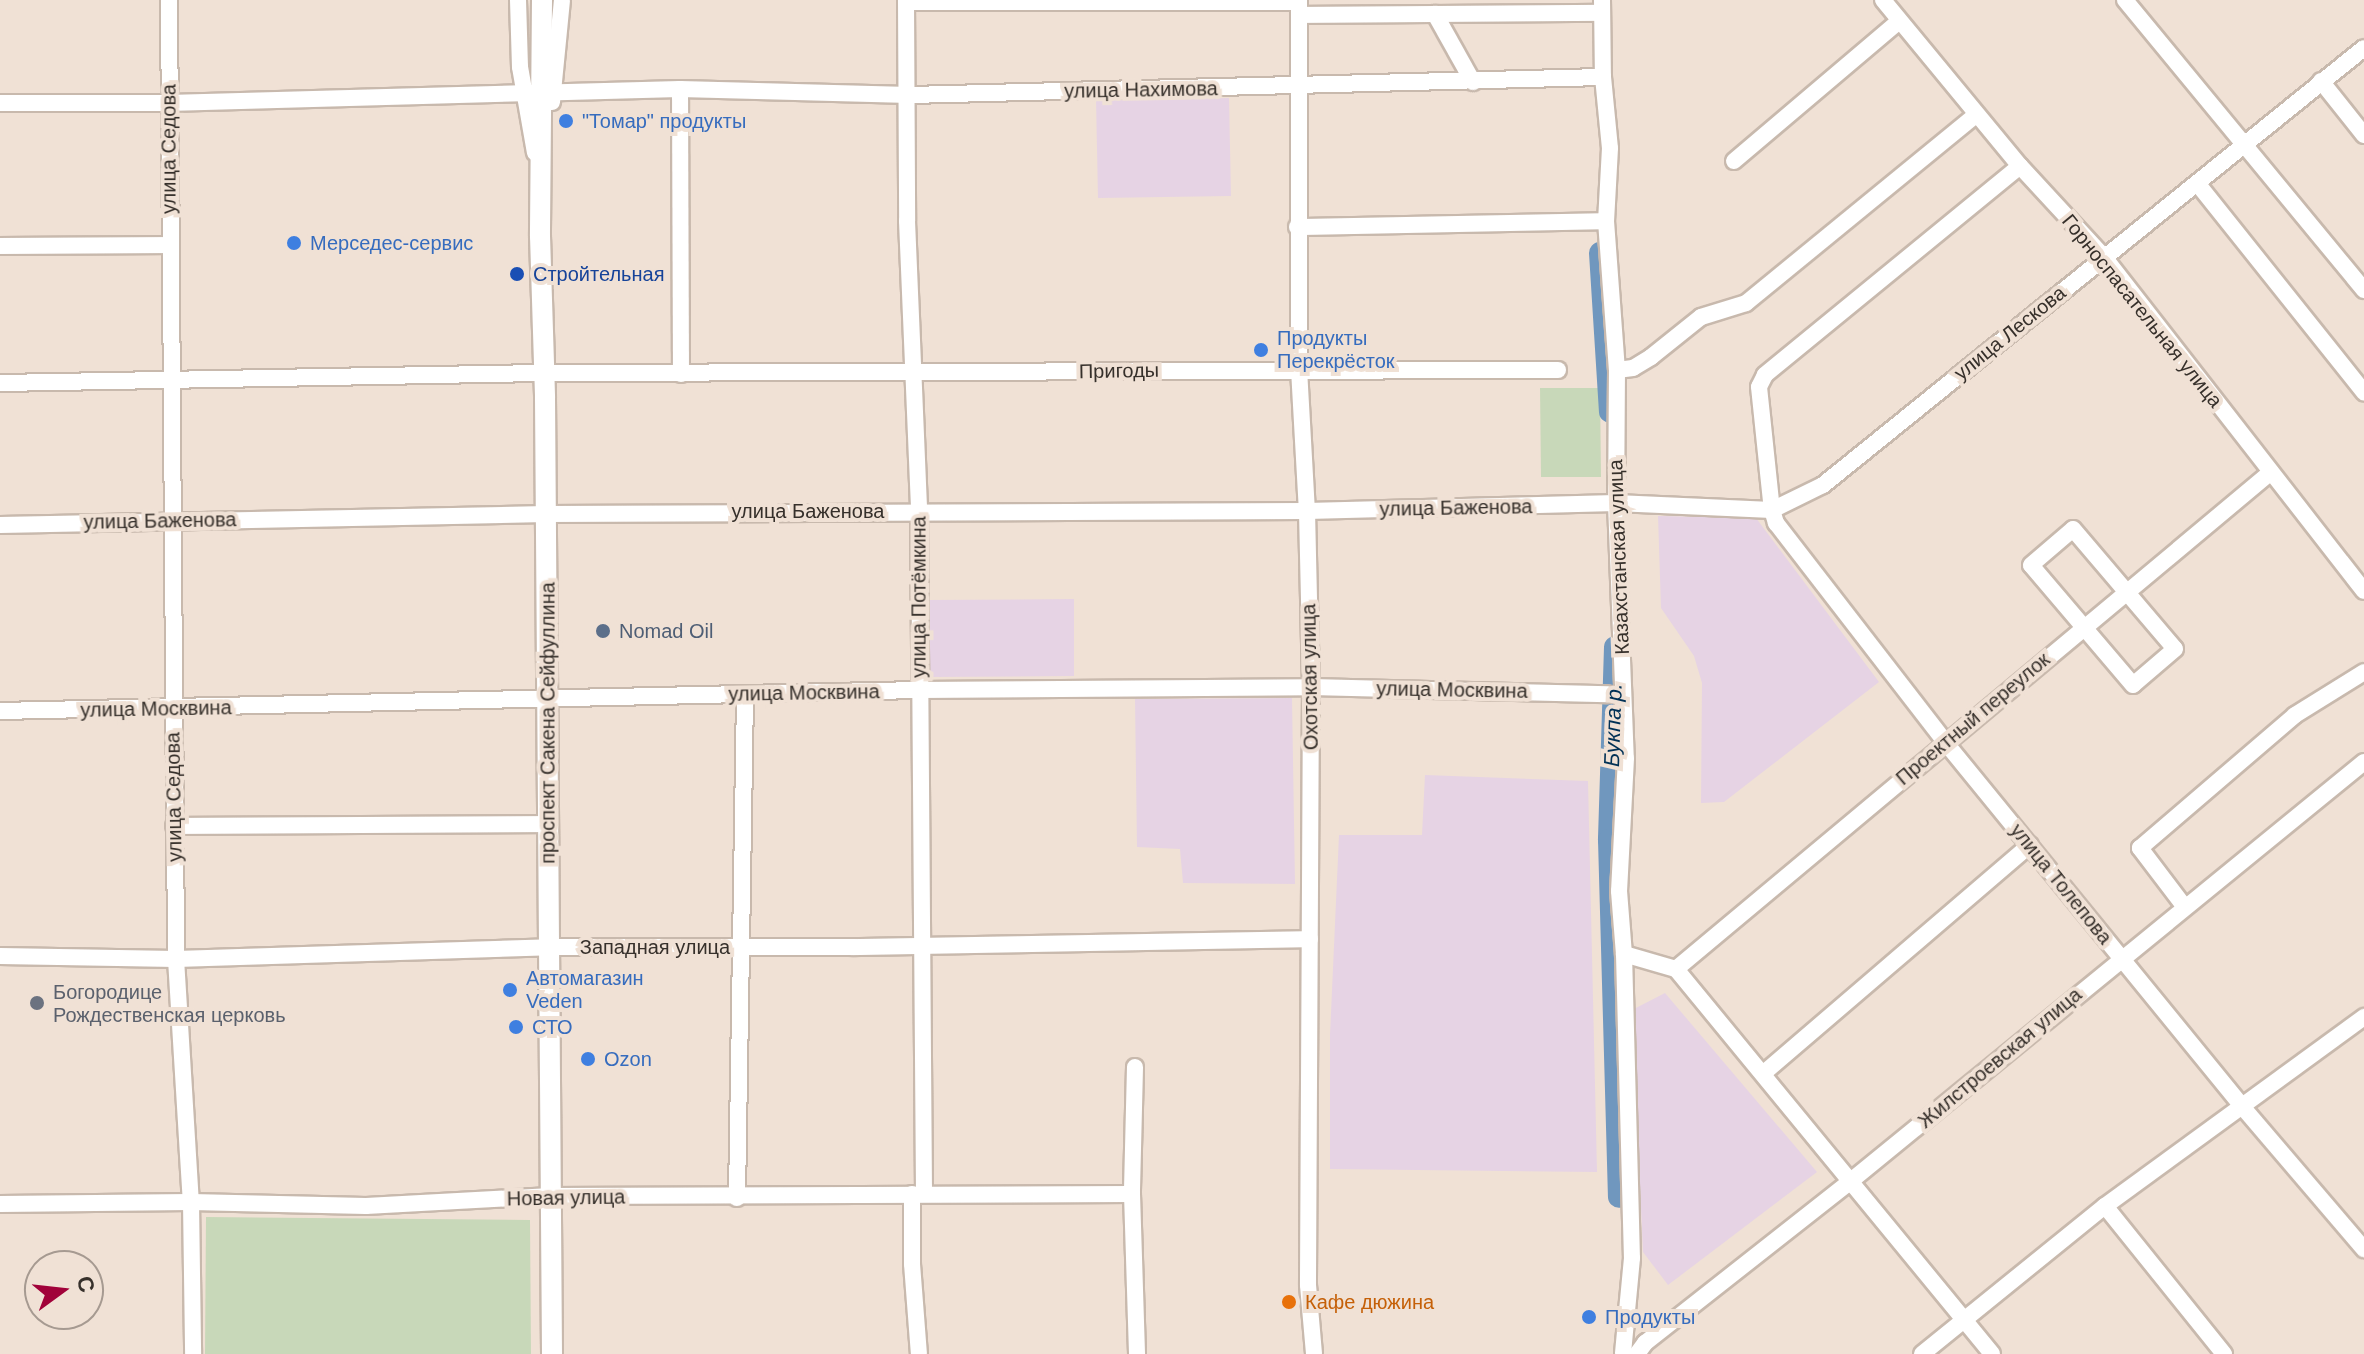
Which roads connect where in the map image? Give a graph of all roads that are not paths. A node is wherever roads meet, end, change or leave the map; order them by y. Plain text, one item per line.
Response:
1 (169, 0) edge
2 (518, 0) edge
3 (542, 0) edge
4 (562, 0) edge
5 (1883, 0) edge
6 (2125, 0) edge
7 (906, 1) edge
8 (1299, 6) edge
9 (1602, 6) edge
10 (1435, 14) junction
11 (1899, 21) junction
12 (2364, 48) edge
13 (1603, 77) junction
14 (2321, 81) junction
15 (1473, 82) junction
16 (1301, 85) junction
17 (680, 89) junction
18 (539, 93) junction
19 (910, 95) junction
20 (0, 103) edge
21 (168, 103) junction
22 (1976, 115) junction
23 (2364, 135) edge
24 (2245, 144) junction
25 (1734, 161) dead end
26 (2020, 166) junction
27 (2197, 183) junction
28 (1606, 221) junction
29 (1297, 227) junction
30 (169, 245) junction
31 (0, 246) edge
32 (2104, 257) junction
33 (2364, 290) edge
34 (1299, 369) junction
35 (1558, 370) dead end
36 (1617, 370) junction
37 (543, 373) junction
38 (681, 374) junction
39 (914, 374) junction
40 (169, 382) junction
41 (0, 383) edge
42 (2364, 392) edge
43 (2271, 472) junction
44 (1616, 503) junction
45 (1772, 510) junction
46 (919, 511) junction
47 (1307, 511) junction
48 (546, 514) junction
49 (171, 521) junction
50 (0, 525) edge
51 (2127, 591) junction
52 (2364, 591) edge
53 (2083, 626) junction
54 (2364, 672) edge
55 (1311, 687) junction
56 (919, 690) junction
57 (745, 694) junction
58 (1608, 694) dead end
59 (548, 700) junction
60 (173, 709) junction
61 (0, 711) edge
62 (1945, 742) junction
63 (2364, 762) edge
64 (549, 824) junction
65 (174, 826) junction
66 (2030, 845) junction
67 (2184, 906) junction
68 (1310, 939) junction
69 (920, 946) junction
70 (550, 947) junction
71 (740, 948) junction
72 (1624, 954) junction
73 (0, 956) edge
74 (2121, 958) junction
75 (176, 959) junction
76 (1676, 969) junction
77 (2364, 1017) edge
78 (1135, 1067) dead end
79 (1765, 1072) junction
80 (2240, 1104) junction
81 (1852, 1180) junction
82 (918, 1194) junction
83 (1132, 1194) junction
84 (551, 1196) junction
85 (737, 1198) junction
86 (191, 1202) junction
87 (0, 1204) edge
88 (2105, 1206) junction
89 (2364, 1249) edge
90 (1963, 1318) junction
91 (193, 1354) edge
92 (552, 1354) edge
93 (919, 1354) edge
94 (1137, 1354) edge
95 (1314, 1354) edge
96 (1623, 1354) edge
97 (1637, 1354) edge
98 (1922, 1354) edge
99 (1992, 1354) edge
100 (2224, 1354) edge

1 - 21 street, улица Седова
2 - 18 street
3 - 18 main road, проспект Сакена Сейфуллина
4 - 18 street
5 - 11 street, Горноспасательная улица
6 - 24 street
7 - 8 street
7 - 19 street, улица Потёмкина
8 - 10 street
8 - 16 street, Охотская улица
9 - 10 street
9 - 13 street, Казахстанская улица
10 - 15 street
11 - 22 street, Горноспасательная улица
11 - 25 street
12 - 14 street, улица Лескова
13 - 15 street, улица Нахимова
13 - 28 street, Казахстанская улица
14 - 23 street
14 - 24 street, улица Лескова
15 - 16 street, улица Нахимова
16 - 19 street, улица Нахимова
16 - 29 street, Охотская улица
17 - 18 street, улица Нахимова
17 - 19 street, улица Нахимова
17 - 38 street
18 - 21 street, улица Нахимова
18 - 37 main road, проспект Сакена Сейфуллина
19 - 39 street, улица Потёмкина
20 - 21 street, улица Нахимова
21 - 30 street, улица Седова
22 - 26 street, Горноспасательная улица
22 - 36 street
24 - 27 street, улица Лескова
24 - 33 street
26 - 32 street, Горноспасательная улица
26 - 45 street
27 - 32 street, улица Лескова
27 - 42 street
28 - 29 street
28 - 36 street, Казахстанская улица
29 - 34 street, Охотская улица
30 - 31 street
30 - 40 street, улица Седова
32 - 43 street, Горноспасательная улица
32 - 45 street, улица Лескова
34 - 35 street, Пригоды
34 - 39 street, Пригоды
34 - 47 street, Охотская улица
36 - 44 street, Казахстанская улица
37 - 38 street, Пригоды
37 - 40 street, Пригоды
37 - 48 main road, проспект Сакена Сейфуллина
38 - 39 street, Пригоды
39 - 46 street, улица Потёмкина
40 - 41 street, Пригоды
40 - 49 street, улица Седова
43 - 51 street, Проектный переулок
43 - 52 street, Горноспасательная улица
44 - 45 street, улица Лескова
44 - 47 street, улица Баженова
44 - 72 street, Казахстанская улица
45 - 62 street, улица Толепова
46 - 47 street, улица Баженова
46 - 48 street, улица Баженова
46 - 56 street, улица Потёмкина
47 - 55 street, Охотская улица
48 - 49 street, улица Баженова
48 - 59 main road, проспект Сакена Сейфуллина
49 - 50 street, улица Баженова
49 - 60 street, улица Седова
51 - 53 street, Проектный переулок
51 - 53 street
51 - 53 street
53 - 62 street, Проектный переулок
54 - 67 street
55 - 56 street, улица Москвина
55 - 58 street, улица Москвина
55 - 68 street, Охотская улица
56 - 57 street, улица Москвина
56 - 69 street, улица Потёмкина
57 - 59 street, улица Москвина
57 - 71 street
59 - 60 street, улица Москвина
59 - 64 main road, проспект Сакена Сейфуллина
60 - 61 street, улица Москвина
60 - 65 street, улица Седова
62 - 66 street, улица Толепова
62 - 76 street, Проектный переулок
63 - 67 street, Жилстроевская улица
64 - 65 street
64 - 70 main road, проспект Сакена Сейфуллина
65 - 75 street, улица Седова
66 - 74 street, улица Толепова
66 - 79 street
67 - 74 street, Жилстроевская улица
68 - 69 street, Западная улица
68 - 95 street, Охотская улица
69 - 71 street, Западная улица
69 - 82 street, улица Потёмкина
70 - 71 street, Западная улица
70 - 75 street, Западная улица
70 - 84 main road, проспект Сакена Сейфуллина
71 - 85 street
72 - 76 street
72 - 96 street, Казахстанская улица
73 - 75 street, Западная улица
74 - 80 street, улица Толепова
74 - 81 street, Жилстроевская улица
75 - 86 street, улица Седова
76 - 79 street
77 - 80 street
78 - 83 street
79 - 81 street
80 - 88 street
80 - 89 street, улица Толепова
81 - 90 street
81 - 97 street, Жилстроевская улица
82 - 83 street, Новая улица
82 - 85 street, Новая улица
82 - 93 street, улица Потёмкина
83 - 94 street
84 - 85 street, Новая улица
84 - 86 street, Новая улица
84 - 92 main road, проспект Сакена Сейфуллина
86 - 87 street, Новая улица
86 - 91 street, улица Седова
88 - 90 street
88 - 100 street
90 - 98 street
90 - 99 street

